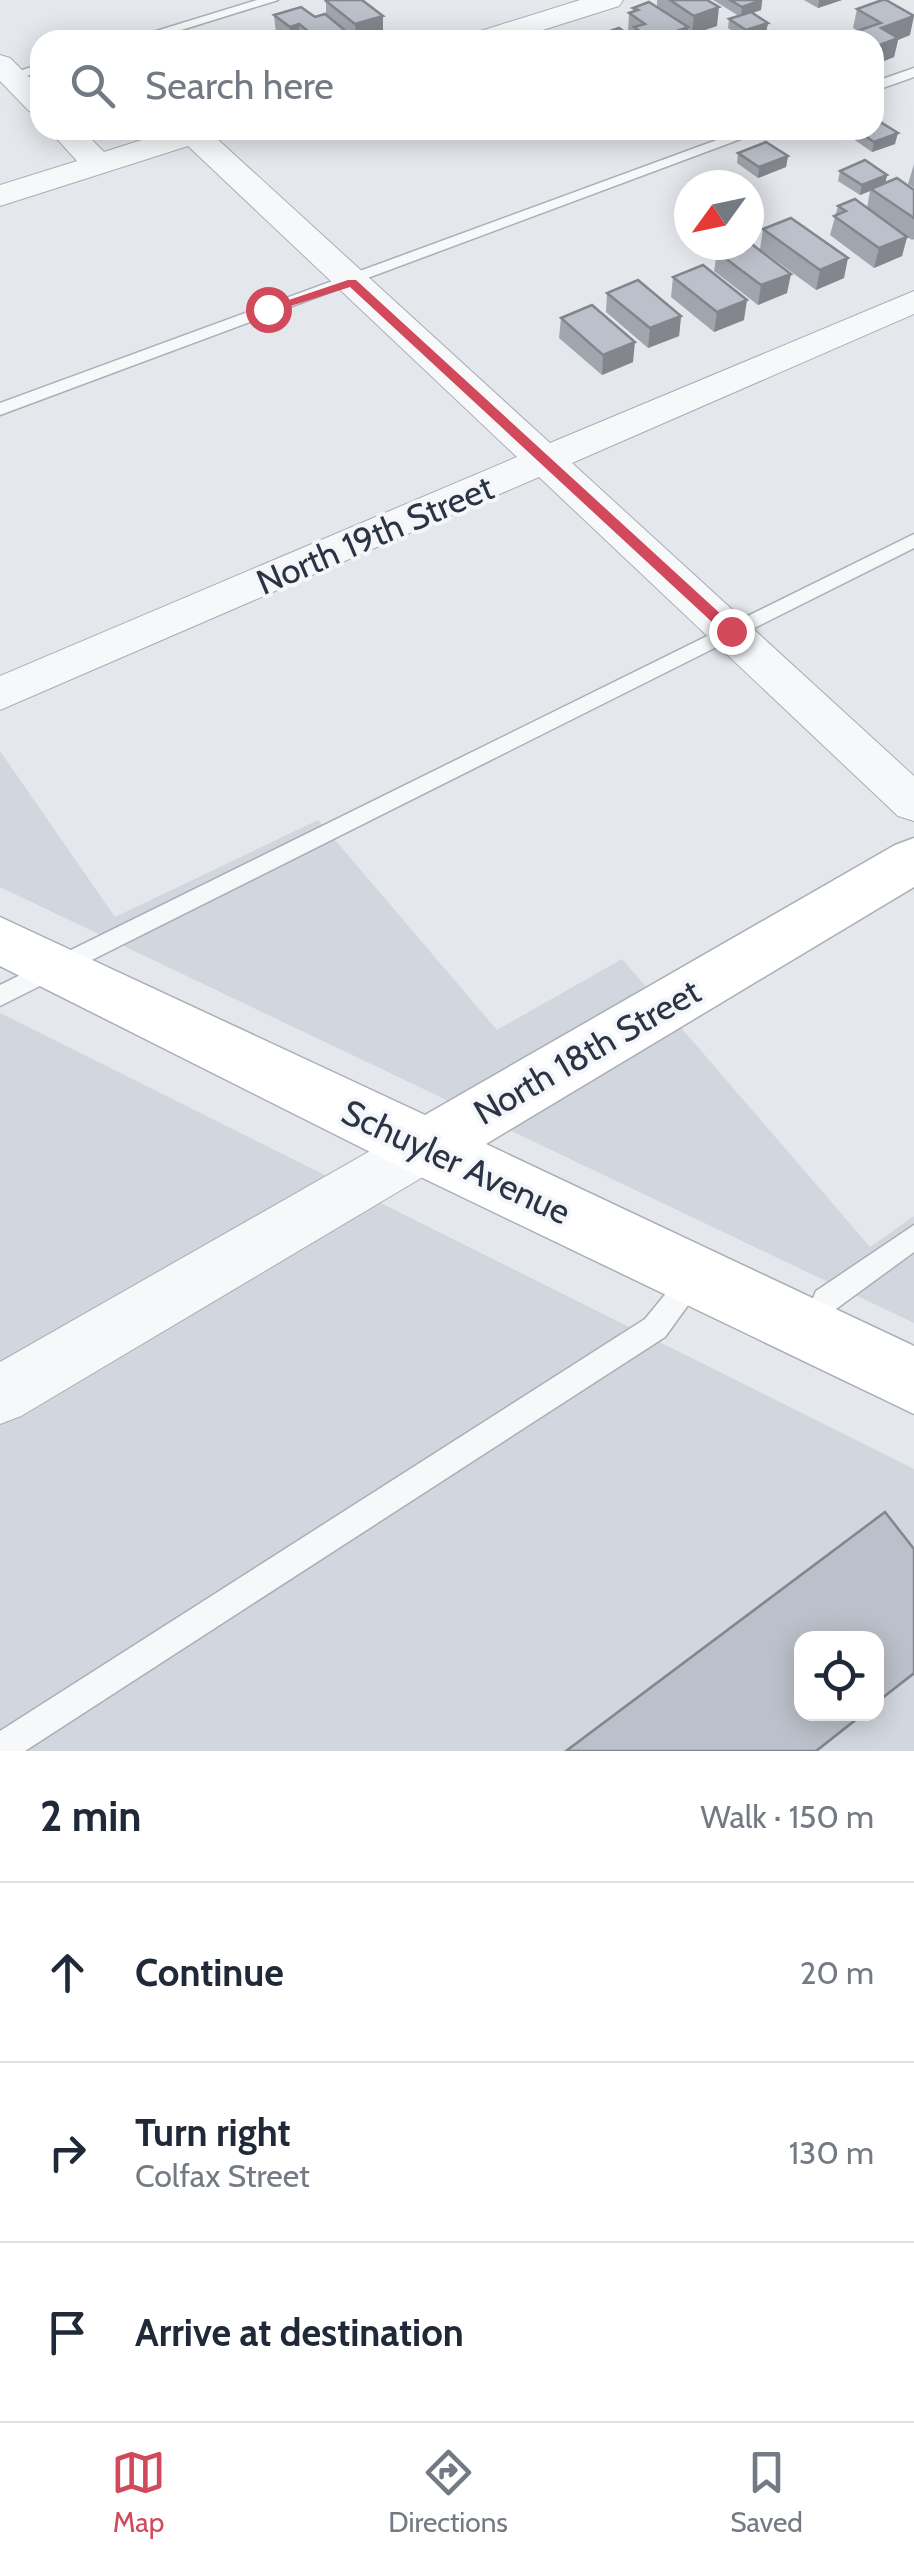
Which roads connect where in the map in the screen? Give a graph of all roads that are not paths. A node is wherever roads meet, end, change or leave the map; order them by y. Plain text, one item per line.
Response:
1 (271, 0) edge
2 (609, 0) edge
3 (486, 10) dead end
4 (168, 30) edge
5 (512, 30) joint
6 (914, 72) edge
7 (884, 83) edge
8 (74, 140) edge
9 (174, 140) edge
10 (207, 140) edge
11 (731, 140) edge
12 (98, 164) junction
13 (0, 196) edge
14 (352, 283) junction
15 (914, 300) edge
16 (0, 409) edge
17 (546, 462) junction
18 (914, 540) edge
19 (731, 631) junction
20 (0, 694) edge
21 (914, 804) edge
22 (914, 860) edge
23 (0, 940) edge
24 (58, 967) junction
25 (0, 996) edge
26 (424, 1148) junction
27 (914, 1237) edge
28 (698, 1276) junction
29 (813, 1331) junction
30 (914, 1381) edge
31 (0, 1395) edge
32 (0, 1750) edge

1 - 4 lane
2 - 5 street
3 - 5 street
6 - 7 lane
8 - 12 street
9 - 12 street
10 - 14 street
11 - 14 lane
12 - 13 street
14 - 16 lane
14 - 17 street
15 - 17 street, North 19th Street
17 - 19 street
17 - 20 street, North 19th Street
18 - 19 lane
19 - 21 street
19 - 24 lane
22 - 26 main road, North 18th Street
23 - 24 main road, Schuyler Avenue
24 - 25 lane
24 - 26 main road, Schuyler Avenue
26 - 28 main road, Schuyler Avenue
26 - 31 street, North 18th Street
27 - 29 lane
28 - 29 main road, Schuyler Avenue
28 - 32 lane
29 - 30 main road, Schuyler Avenue

